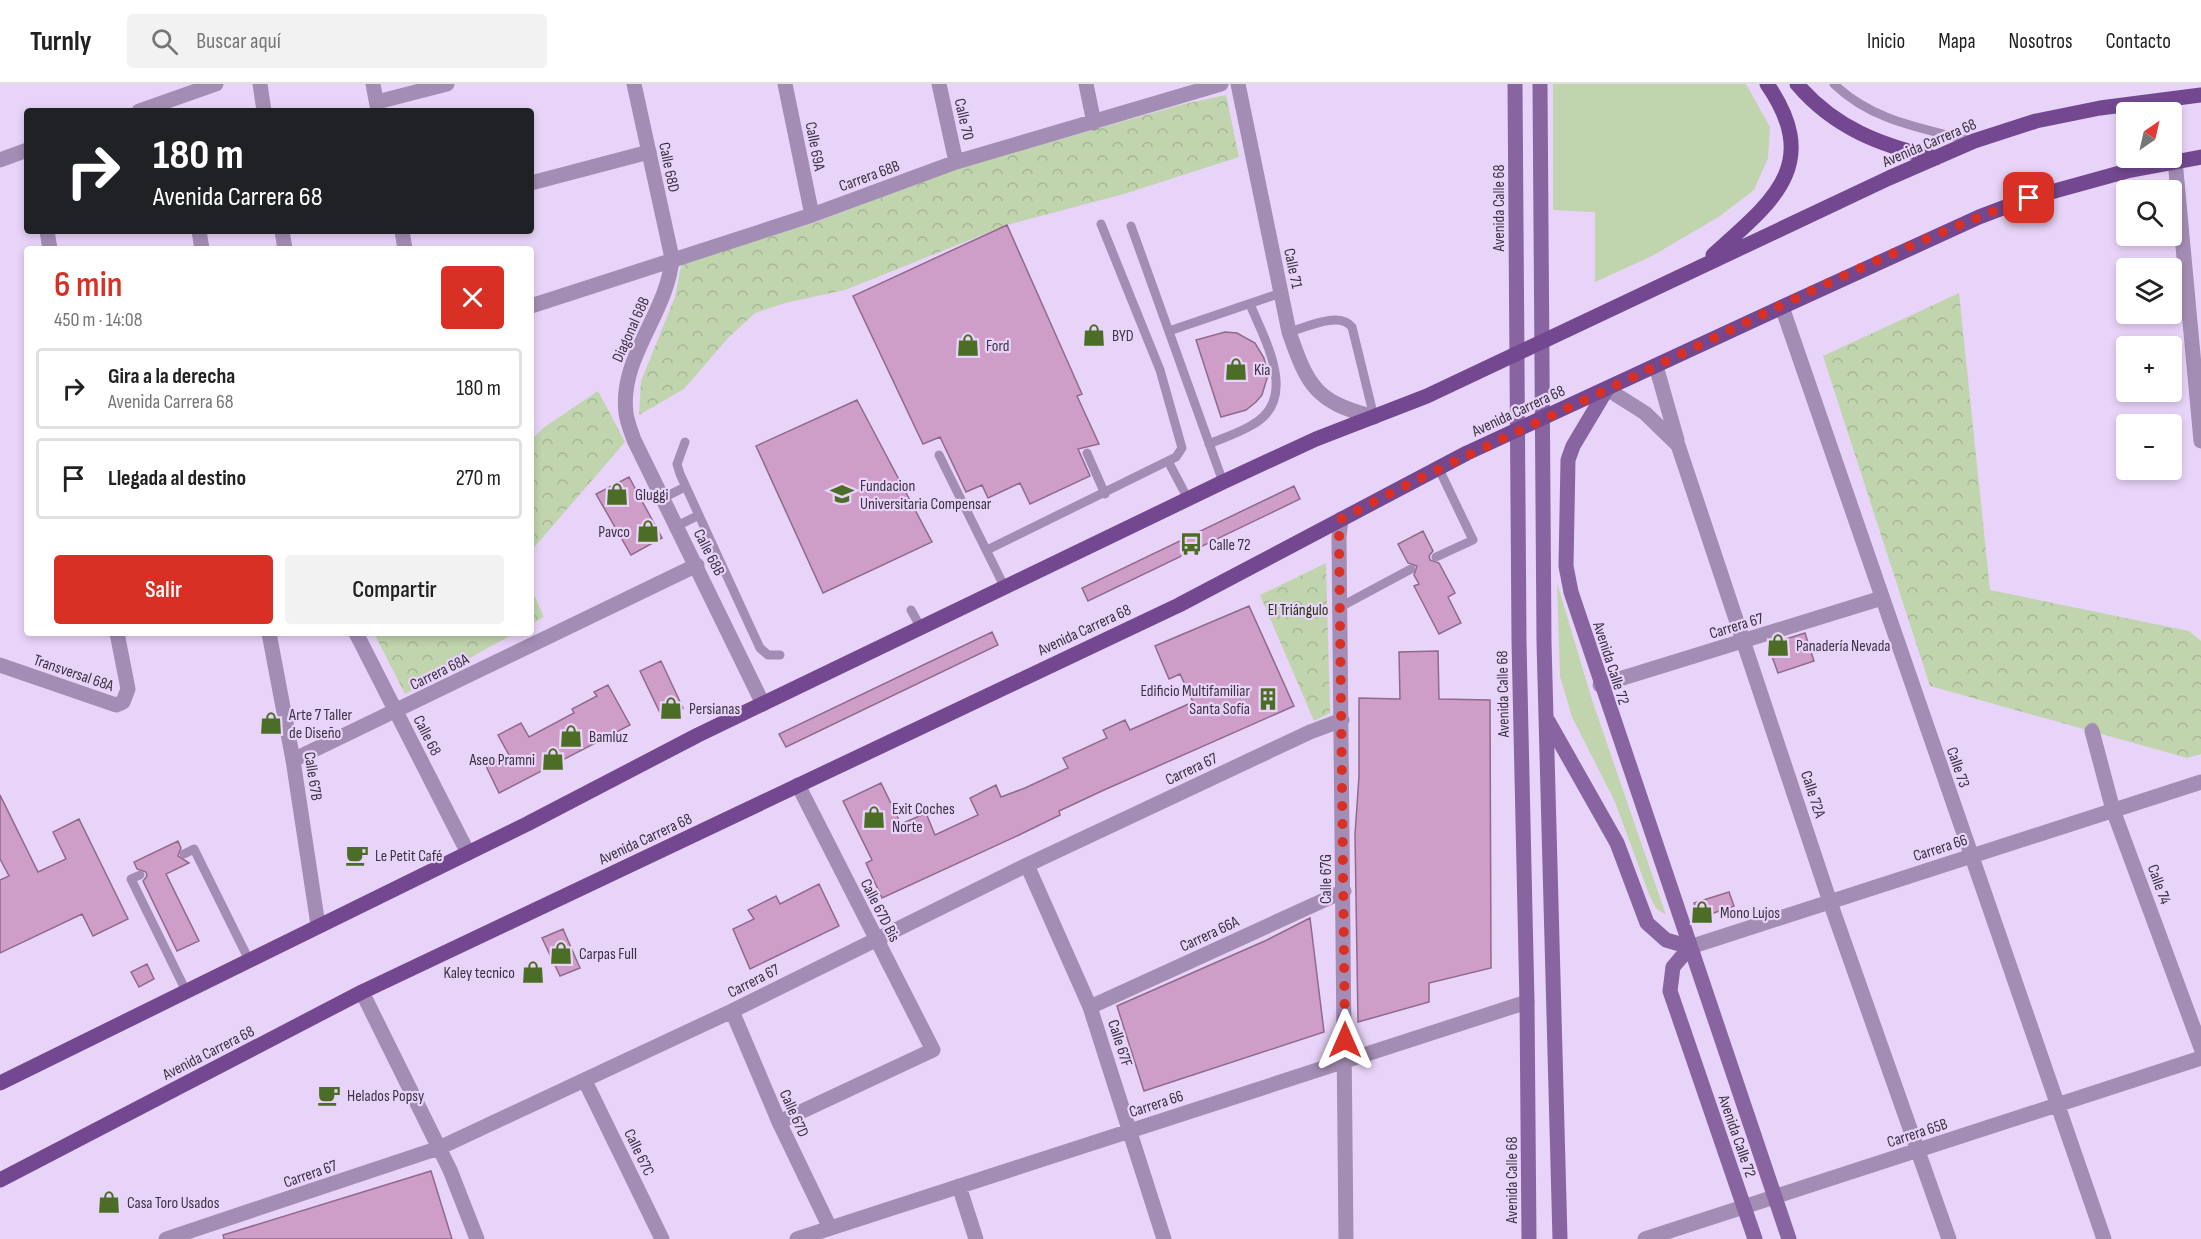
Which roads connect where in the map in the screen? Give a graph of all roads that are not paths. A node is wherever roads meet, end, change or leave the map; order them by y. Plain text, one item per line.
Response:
1 (216, 84) edge
2 (260, 84) edge
3 (373, 84) edge
4 (447, 84) edge
5 (634, 84) edge
6 (785, 84) edge
7 (939, 84) edge
8 (1086, 84) edge
9 (1221, 84) edge
10 (1238, 84) edge
11 (1515, 84) edge
12 (1540, 84) edge
13 (1767, 84) edge
14 (1797, 84) edge
15 (1834, 84) edge
16 (2201, 95) edge
17 (181, 104) edge
18 (378, 107) edge
19 (157, 108) edge
20 (264, 108) edge
21 (1094, 123) junction
22 (1974, 141) junction
23 (24, 151) edge
24 (649, 152) junction
25 (2201, 157) edge
26 (1936, 158) junction
27 (2182, 159) edge
28 (0, 160) edge
29 (957, 162) junction
30 (2141, 168) edge
31 (2176, 168) edge
32 (534, 182) edge
33 (812, 215) junction
34 (1101, 224) dead end
35 (1131, 226) dead end
36 (672, 258) junction
37 (1701, 266) junction
38 (1281, 293) junction
39 (1250, 303) junction
40 (534, 305) edge
41 (1782, 306) junction
42 (1168, 331) junction
43 (1289, 332) junction
44 (1656, 366) junction
45 (1607, 389) junction
46 (626, 415) joint
47 (1374, 417) junction
48 (2201, 441) edge
49 (685, 442) dead end
50 (1209, 444) junction
51 (1678, 445) junction
52 (1087, 453) dead end
53 (939, 455) dead end
54 (1168, 461) junction
55 (1438, 467) junction
56 (1223, 482) junction
57 (685, 487) junction
58 (1105, 494) junction
59 (663, 498) junction
60 (1188, 499) junction
61 (699, 515) junction
62 (1341, 519) junction
63 (677, 526) junction
64 (987, 550) junction
65 (1436, 557) dead end
66 (697, 565) junction
67 (1411, 569) dead end
68 (1005, 588) junction
69 (1882, 598) junction
70 (1342, 606) junction
71 (911, 610) dead end
72 (921, 628) junction
73 (118, 636) edge
74 (269, 636) edge
75 (357, 636) edge
76 (1745, 640) junction
77 (780, 655) dead end
78 (0, 665) edge
79 (1600, 685) junction
80 (763, 704) junction
81 (395, 712) junction
82 (1547, 718) junction
83 (1342, 720) junction
84 (2092, 731) dead end
85 (293, 760) junction
86 (2201, 782) edge
87 (798, 785) junction
88 (2114, 810) junction
89 (184, 854) dead end
90 (468, 854) junction
91 (1970, 856) junction
92 (1027, 865) junction
93 (140, 875) dead end
94 (1344, 891) junction
95 (1830, 902) junction
96 (318, 926) junction
97 (875, 938) junction
98 (1690, 947) junction
99 (249, 960) junction
100 (186, 991) junction
101 (362, 992) junction
102 (1527, 1002) junction
103 (1090, 1007) junction
104 (732, 1011) junction
105 (2201, 1048) edge
106 (2201, 1058) edge
107 (1345, 1061) junction
108 (585, 1081) junction
109 (0, 1083) edge
110 (2057, 1105) junction
111 (779, 1122) junction
112 (1131, 1130) junction
113 (440, 1148) junction
114 (1917, 1151) junction
115 (0, 1180) edge
116 (959, 1186) junction
117 (1775, 1198) junction
118 (1744, 1208) junction
119 (830, 1228) junction
120 (166, 1239) edge
121 (477, 1239) edge
122 (662, 1239) edge
123 (797, 1239) edge
124 (976, 1239) edge
125 (1164, 1239) edge
126 (1346, 1239) edge
127 (1529, 1239) edge
128 (1560, 1239) edge
129 (1645, 1239) edge
130 (1755, 1239) edge
131 (1789, 1239) edge
132 (1949, 1239) edge
133 (2104, 1239) edge

1 - 17 street
2 - 20 street
3 - 18 street
4 - 18 street
5 - 24 street, Calle 68D
6 - 33 street, Calle 69A
7 - 29 street, Calle 70
8 - 21 street
9 - 21 street, Carrera 68B
10 - 38 street, Calle 71
11 - 102 main road, Avenida Calle 68
12 - 82 main road
13 - 37 main road
14 - 26 main road
15 - 22 lane
16 - 22 main road, Avenida Carrera 68
17 - 19 street
21 - 29 street, Carrera 68B
22 - 26 main road, Avenida Carrera 68
23 - 28 street
24 - 32 street
24 - 36 street, Calle 68D
25 - 27 main road, Avenida Carrera 68
26 - 37 main road, Avenida Carrera 68
29 - 33 street, Carrera 68B
30 - 41 main road, Avenida Carrera 68
31 - 48 street
33 - 36 street, Carrera 68B
34 - 54 lane
35 - 42 lane
36 - 40 street, Carrera 68B
36 - 46 street, Diagonal 68B
37 - 47 main road, Avenida Carrera 68
38 - 39 lane
38 - 43 street, Calle 71
39 - 42 lane
39 - 50 lane
41 - 44 main road, Avenida Carrera 68
41 - 69 street, Calle 73
42 - 50 lane
43 - 47 street, Calle 71
43 - 47 lane
44 - 45 main road, Avenida Carrera 68
44 - 51 street
45 - 51 street, Calle 72A
45 - 55 main road, Avenida Carrera 68
45 - 79 main road, Avenida Calle 72
46 - 59 street, Calle 68B
47 - 56 main road, Avenida Carrera 68
49 - 57 lane
50 - 56 lane
51 - 76 street, Calle 72A
52 - 58 lane
53 - 64 lane
54 - 58 lane
54 - 60 lane
55 - 62 main road, Avenida Carrera 68
55 - 65 lane
56 - 60 main road, Avenida Carrera 68
57 - 59 lane
57 - 61 lane
58 - 64 lane
59 - 63 street, Calle 68B
60 - 68 main road, Avenida Carrera 68
61 - 63 lane
61 - 77 lane
62 - 70 street, Calle 67G
62 - 87 main road, Avenida Carrera 68
63 - 66 street, Calle 68B
64 - 68 lane
66 - 80 street, Calle 68B
66 - 81 street, Carrera 68A
67 - 70 lane
68 - 72 main road, Avenida Carrera 68
69 - 76 street, Carrera 67
69 - 91 street, Calle 73
70 - 83 street, Calle 67G
71 - 72 lane
72 - 80 main road, Avenida Carrera 68
73 - 78 street, Transversal 68A
74 - 85 street, Calle 67B
75 - 81 street, Calle 68
76 - 79 street, Carrera 67
76 - 95 street, Calle 72A
79 - 98 main road, Avenida Calle 72
80 - 90 main road, Avenida Carrera 68
81 - 85 street, Carrera 68A
81 - 90 street, Calle 68
82 - 98 main road
82 - 128 main road
83 - 92 street, Carrera 67
83 - 94 street, Calle 67G
84 - 88 street, Calle 74
85 - 96 street, Calle 67B
86 - 88 street, Carrera 66
87 - 97 street, Calle 67D Bis
87 - 101 main road, Avenida Carrera 68
88 - 91 street, Carrera 66
88 - 105 street, Calle 74
89 - 99 lane
90 - 96 main road, Avenida Carrera 68
91 - 95 street, Carrera 66
91 - 110 street, Calle 73
92 - 97 street, Carrera 67
92 - 103 street, Calle 67F
93 - 100 lane
94 - 103 street, Carrera 66A
94 - 107 street, Calle 67G
95 - 98 street, Carrera 66
95 - 114 street, Calle 72A
96 - 99 main road, Avenida Carrera 68
97 - 104 street, Carrera 67
97 - 111 street, Calle 67D Bis
98 - 117 main road, Avenida Calle 72
98 - 118 main road, Avenida Calle 72
99 - 100 main road, Avenida Carrera 68
100 - 109 main road, Avenida Carrera 68
101 - 113 street
101 - 115 main road, Avenida Carrera 68
102 - 107 street, Carrera 66
102 - 127 main road, Avenida Calle 68
103 - 112 street, Calle 67F
104 - 108 street, Carrera 67
104 - 111 street, Calle 67D
106 - 110 street, Carrera 65B
107 - 112 street, Carrera 66
107 - 126 street, Calle 67G
108 - 113 street, Carrera 67
108 - 122 street, Calle 67C
110 - 114 street, Carrera 65B
110 - 133 street, Calle 73
111 - 119 street, Calle 67D
112 - 116 street, Carrera 66
112 - 125 street, Calle 67F
113 - 120 street, Carrera 67
113 - 121 street
114 - 117 street, Carrera 65B
114 - 132 street, Calle 72A
116 - 119 street, Carrera 66
116 - 124 street
117 - 118 street, Carrera 65B
117 - 131 main road, Avenida Calle 72
118 - 129 street, Carrera 65B
118 - 130 main road, Avenida Calle 72
119 - 123 street, Carrera 66

